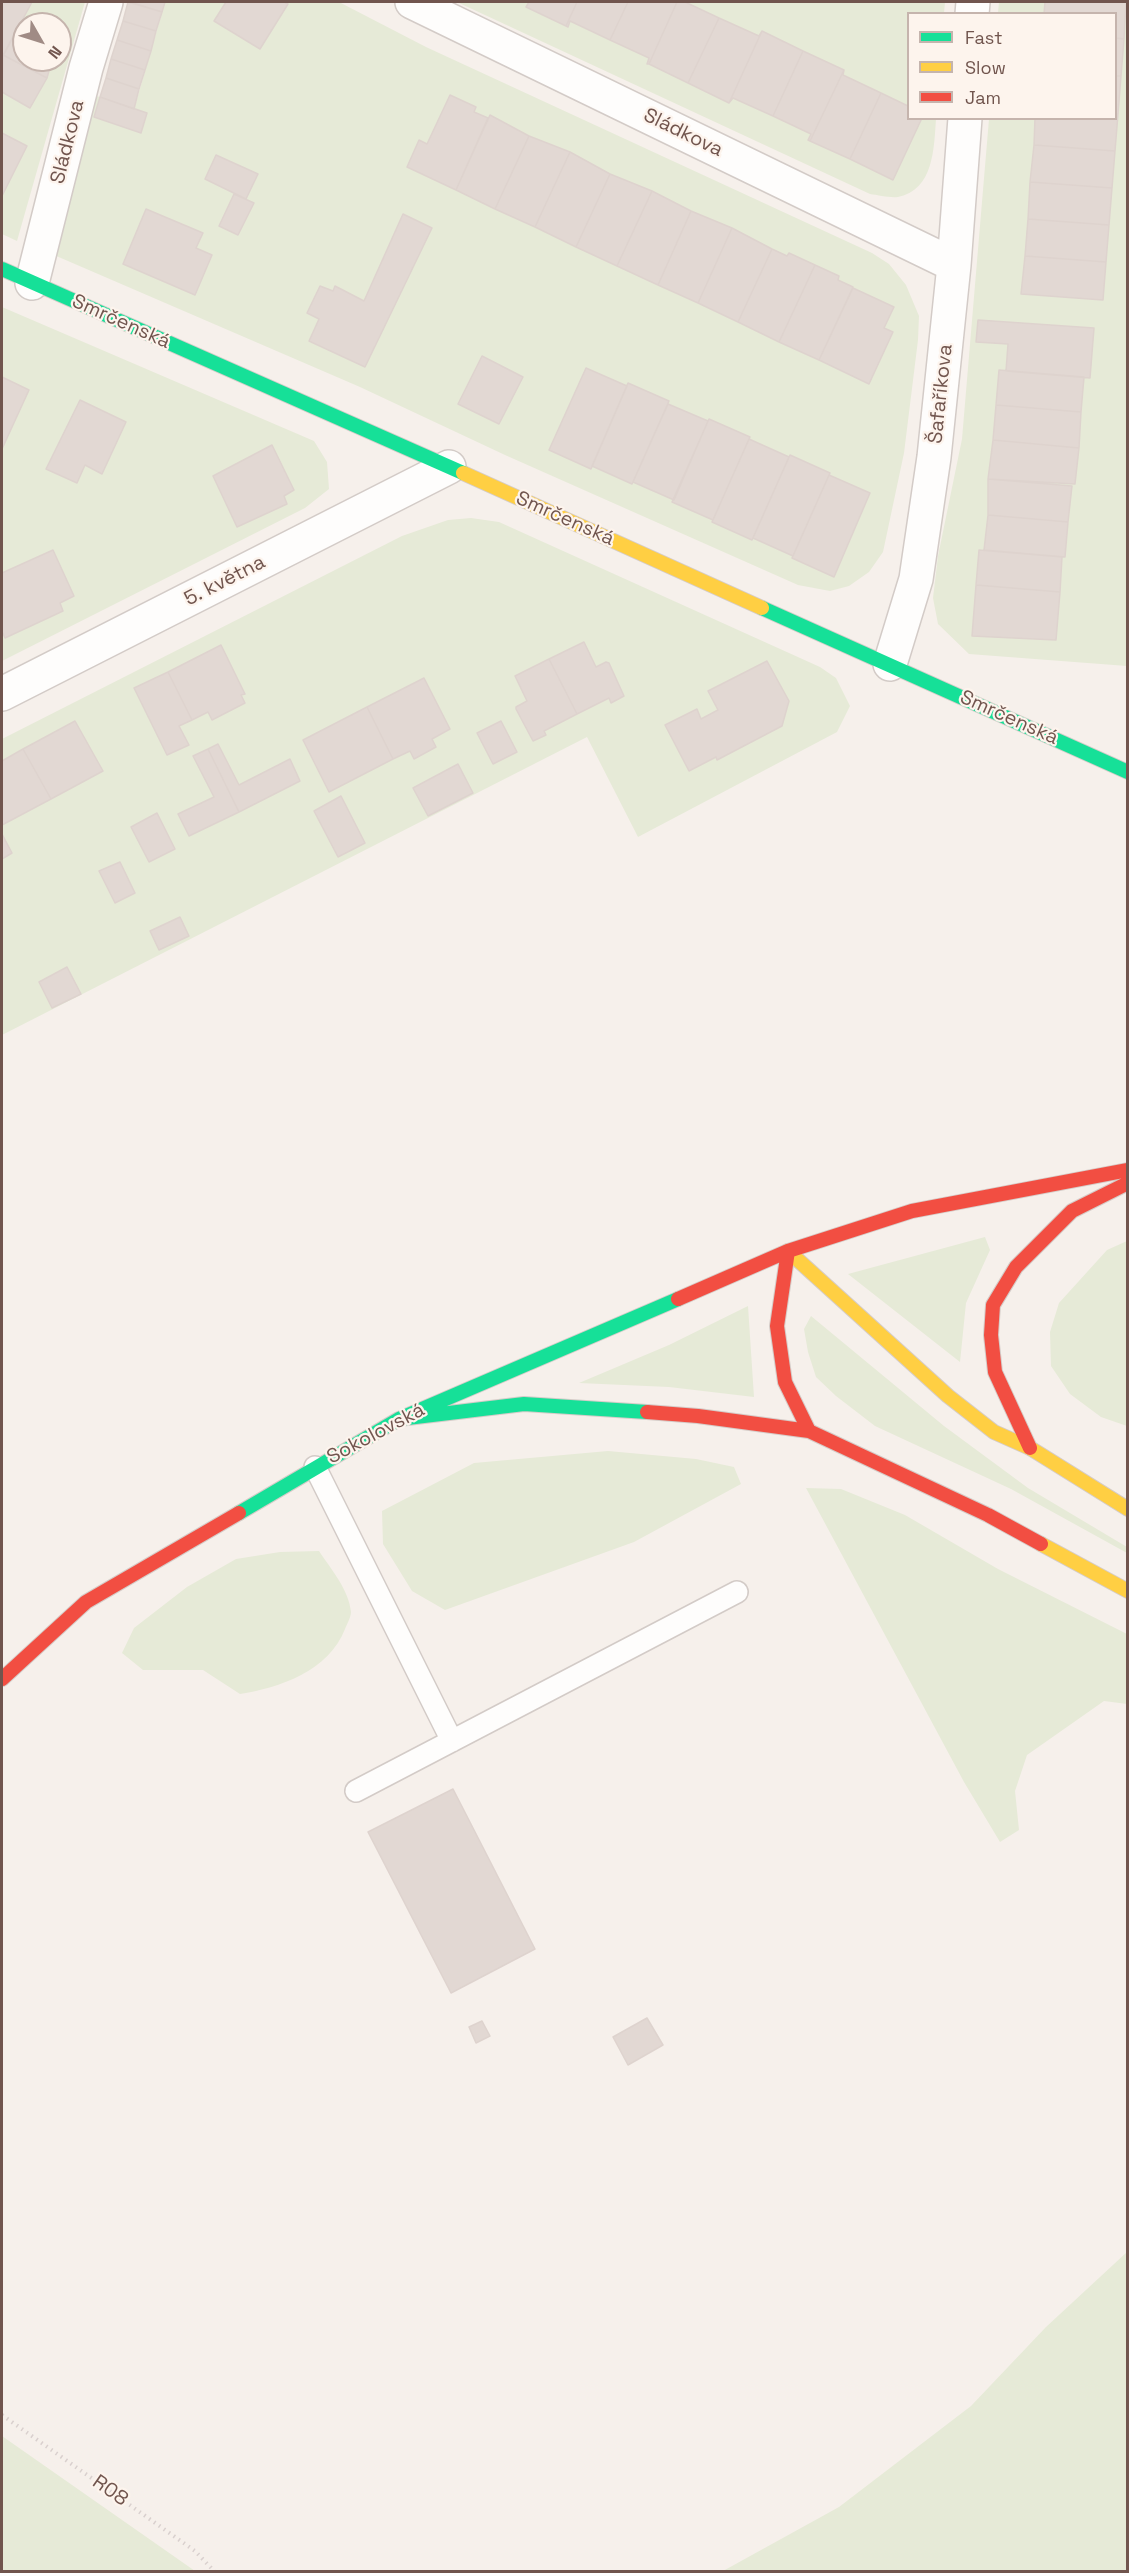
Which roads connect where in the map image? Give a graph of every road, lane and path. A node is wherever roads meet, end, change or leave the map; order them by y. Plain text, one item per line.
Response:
1 (106, 2) edge
2 (412, 2) edge
3 (965, 120) edge
4 (954, 265) junction
5 (2, 269) edge
6 (33, 283) junction
7 (449, 467) junction
8 (890, 664) junction
9 (2, 694) edge
10 (1128, 772) edge
11 (1128, 1170) edge
12 (1128, 1183) edge
13 (788, 1251) junction
14 (399, 1419) junction
15 (809, 1431) junction
16 (1030, 1448) junction
17 (315, 1467) junction
18 (1128, 1509) edge
19 (1128, 1591) edge
20 (736, 1592) dead end
21 (2, 1680) edge
22 (452, 1741) junction
23 (356, 1791) dead end
24 (2, 2415) edge
25 (215, 2571) edge

1 - 6 street, Sládkova
2 - 4 street, Sládkova
3 - 4 street, Šafaříkova
4 - 8 street, Šafaříkova
5 - 6 main road, Smrčenská
6 - 7 main road, Smrčenská
7 - 8 main road, Smrčenská
7 - 9 street, 5. května
8 - 10 main road, Smrčenská
11 - 13 main road, Sokolovská
12 - 16 main road
13 - 14 main road, Sokolovská
13 - 15 main road
13 - 16 main road
14 - 15 main road
14 - 17 main road, Sokolovská
15 - 19 main road
16 - 18 main road
17 - 21 main road, Sokolovská
17 - 22 lane
20 - 22 lane
22 - 23 lane
24 - 25 path, R08

